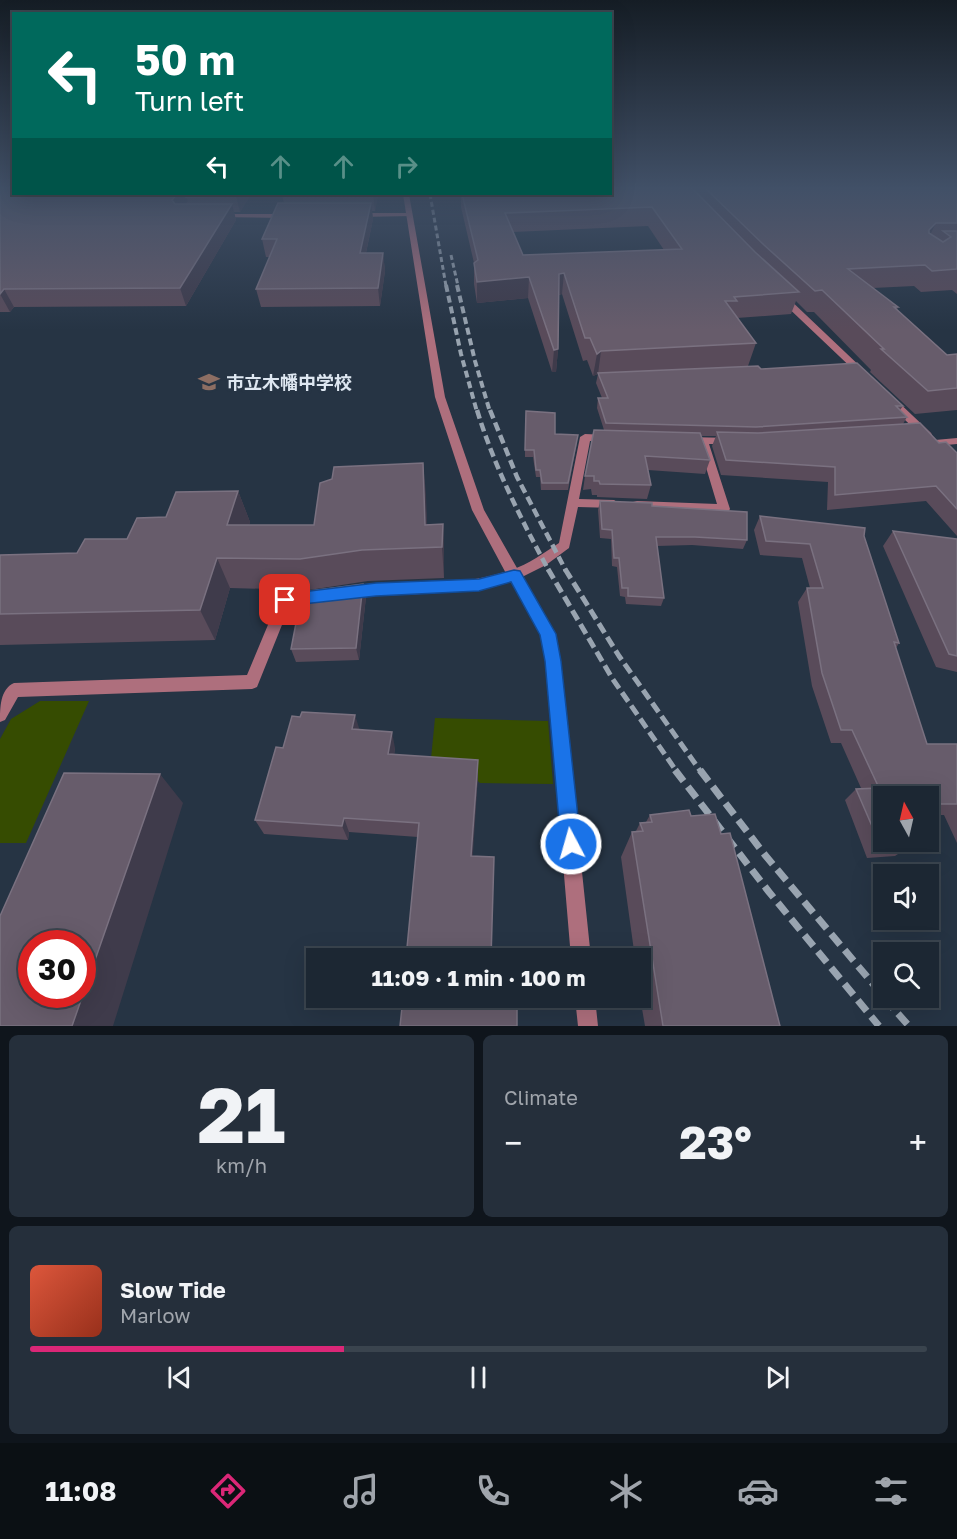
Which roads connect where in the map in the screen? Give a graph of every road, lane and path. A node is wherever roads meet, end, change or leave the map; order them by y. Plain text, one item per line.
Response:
1 (412, 235) edge
2 (778, 292) edge
3 (866, 377) edge
4 (882, 392) edge
5 (621, 438) edge
6 (679, 440) edge
7 (703, 441) junction
8 (957, 441) edge
9 (742, 442) edge
10 (935, 443) junction
11 (950, 457) edge
12 (573, 503) junction
13 (514, 575) junction
14 (0, 715) edge
15 (580, 948) edge
16 (586, 1008) edge
17 (588, 1026) edge

1 - 13 street
2 - 3 street
4 - 10 street
5 - 12 street
6 - 7 street
7 - 9 street
7 - 12 street
8 - 10 street
10 - 11 street
12 - 13 street
13 - 14 street
13 - 15 street
16 - 17 street

